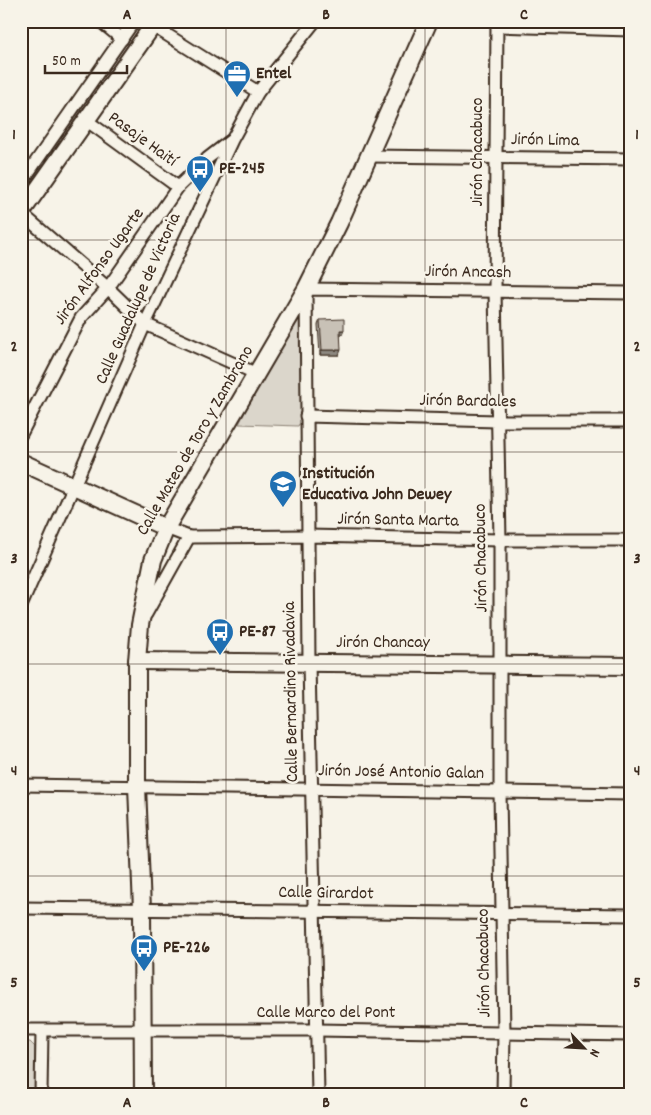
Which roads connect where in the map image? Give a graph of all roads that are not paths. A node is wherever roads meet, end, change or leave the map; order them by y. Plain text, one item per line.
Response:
1 (100, 21) edge
2 (134, 21) edge
3 (314, 21) edge
4 (429, 21) edge
5 (154, 23) edge
6 (497, 24) edge
7 (630, 30) edge
8 (122, 39) junction
9 (258, 92) junction
10 (86, 120) junction
11 (232, 140) junction
12 (369, 156) junction
13 (495, 158) junction
14 (630, 159) edge
15 (21, 183) edge
16 (178, 187) junction
17 (21, 213) edge
18 (108, 288) junction
19 (306, 289) junction
20 (495, 291) junction
21 (630, 293) edge
22 (145, 324) junction
23 (256, 374) junction
24 (306, 416) junction
25 (497, 421) junction
26 (630, 421) edge
27 (21, 434) edge
28 (21, 462) edge
29 (74, 486) junction
30 (166, 528) junction
31 (308, 536) junction
32 (189, 537) junction
33 (500, 540) junction
34 (630, 540) edge
35 (21, 606) edge
36 (140, 625) junction
37 (136, 662) junction
38 (309, 663) junction
39 (500, 664) junction
40 (630, 666) edge
41 (21, 785) edge
42 (137, 786) junction
43 (311, 789) junction
44 (500, 792) junction
45 (630, 794) edge
46 (21, 908) edge
47 (142, 909) junction
48 (314, 911) junction
49 (502, 913) junction
50 (630, 915) edge
51 (21, 1030) edge
52 (143, 1030) junction
53 (316, 1030) junction
54 (42, 1031) junction
55 (504, 1032) junction
56 (630, 1035) edge
57 (41, 1094) edge
58 (143, 1094) edge
59 (318, 1094) edge
60 (503, 1094) edge

1 - 8 street
2 - 8 street
3 - 9 street, Calle Guadalupe de Victoria
4 - 12 street, Calle Mateo de Toro y Zambrano
5 - 9 street
5 - 10 street
6 - 7 street
6 - 13 street, Jirón Chacabuco
8 - 15 street
9 - 11 street, Calle Guadalupe de Victoria
10 - 16 street, Pasaje Haití
10 - 17 street
11 - 16 street, Jirón Alfonso Ugarte
11 - 22 street, Calle Guadalupe de Victoria
12 - 13 street, Jirón Lima
12 - 19 street, Calle Mateo de Toro y Zambrano
13 - 14 street, Jirón Lima
13 - 20 street, Jirón Chacabuco
16 - 18 street, Jirón Alfonso Ugarte
17 - 18 street
18 - 22 street
18 - 27 street, Jirón Alfonso Ugarte
19 - 20 street, Jirón Ancash
19 - 23 street, Calle Mateo de Toro y Zambrano
19 - 24 street, Calle Bernardino Rivadavia
20 - 21 street, Jirón Ancash
20 - 25 street, Jirón Chacabuco
22 - 23 street
22 - 29 street, Calle Guadalupe de Victoria
23 - 30 street, Calle Mateo de Toro y Zambrano
24 - 25 street, Jirón Bardales
24 - 31 street, Calle Bernardino Rivadavia
25 - 26 street, Jirón Bardales
25 - 33 street, Jirón Chacabuco
28 - 29 street
29 - 30 street
29 - 35 street, Calle Guadalupe de Victoria
30 - 32 street, Jirón Santa Marta
30 - 36 street, Calle Mateo de Toro y Zambrano
31 - 32 street, Jirón Santa Marta
31 - 33 street, Jirón Santa Marta
31 - 38 street, Calle Bernardino Rivadavia
32 - 36 street
33 - 34 street, Jirón Santa Marta
33 - 39 street, Jirón Chacabuco
36 - 37 street, Calle Mateo de Toro y Zambrano
37 - 38 street, Jirón Chancay
37 - 42 street, Calle Mateo de Toro y Zambrano
38 - 39 street, Jirón Chancay
38 - 43 street, Calle Bernardino Rivadavia
39 - 40 street, Jirón Chancay
39 - 44 street, Jirón Chacabuco
41 - 42 street, Jirón José Antonio Galan
42 - 43 street, Jirón José Antonio Galan
42 - 47 street, Calle Mateo de Toro y Zambrano
43 - 44 street, Jirón José Antonio Galan
43 - 48 street, Calle Bernardino Rivadavia
44 - 45 street, Jirón José Antonio Galan
44 - 49 street, Jirón Chacabuco
46 - 47 street, Calle Girardot
47 - 48 street, Calle Girardot
47 - 52 street, Calle Mateo de Toro y Zambrano
48 - 49 street, Calle Girardot
48 - 53 street, Calle Bernardino Rivadavia
49 - 50 street, Calle Girardot
49 - 55 street, Jirón Chacabuco
51 - 54 street, Calle Marco del Pont
52 - 53 street, Calle Marco del Pont
52 - 54 street, Calle Marco del Pont
52 - 58 street, Calle Mateo de Toro y Zambrano
53 - 55 street, Calle Marco del Pont
53 - 59 street, Calle Bernardino Rivadavia
54 - 57 street
55 - 56 street, Calle Marco del Pont
55 - 60 street, Jirón Chacabuco

